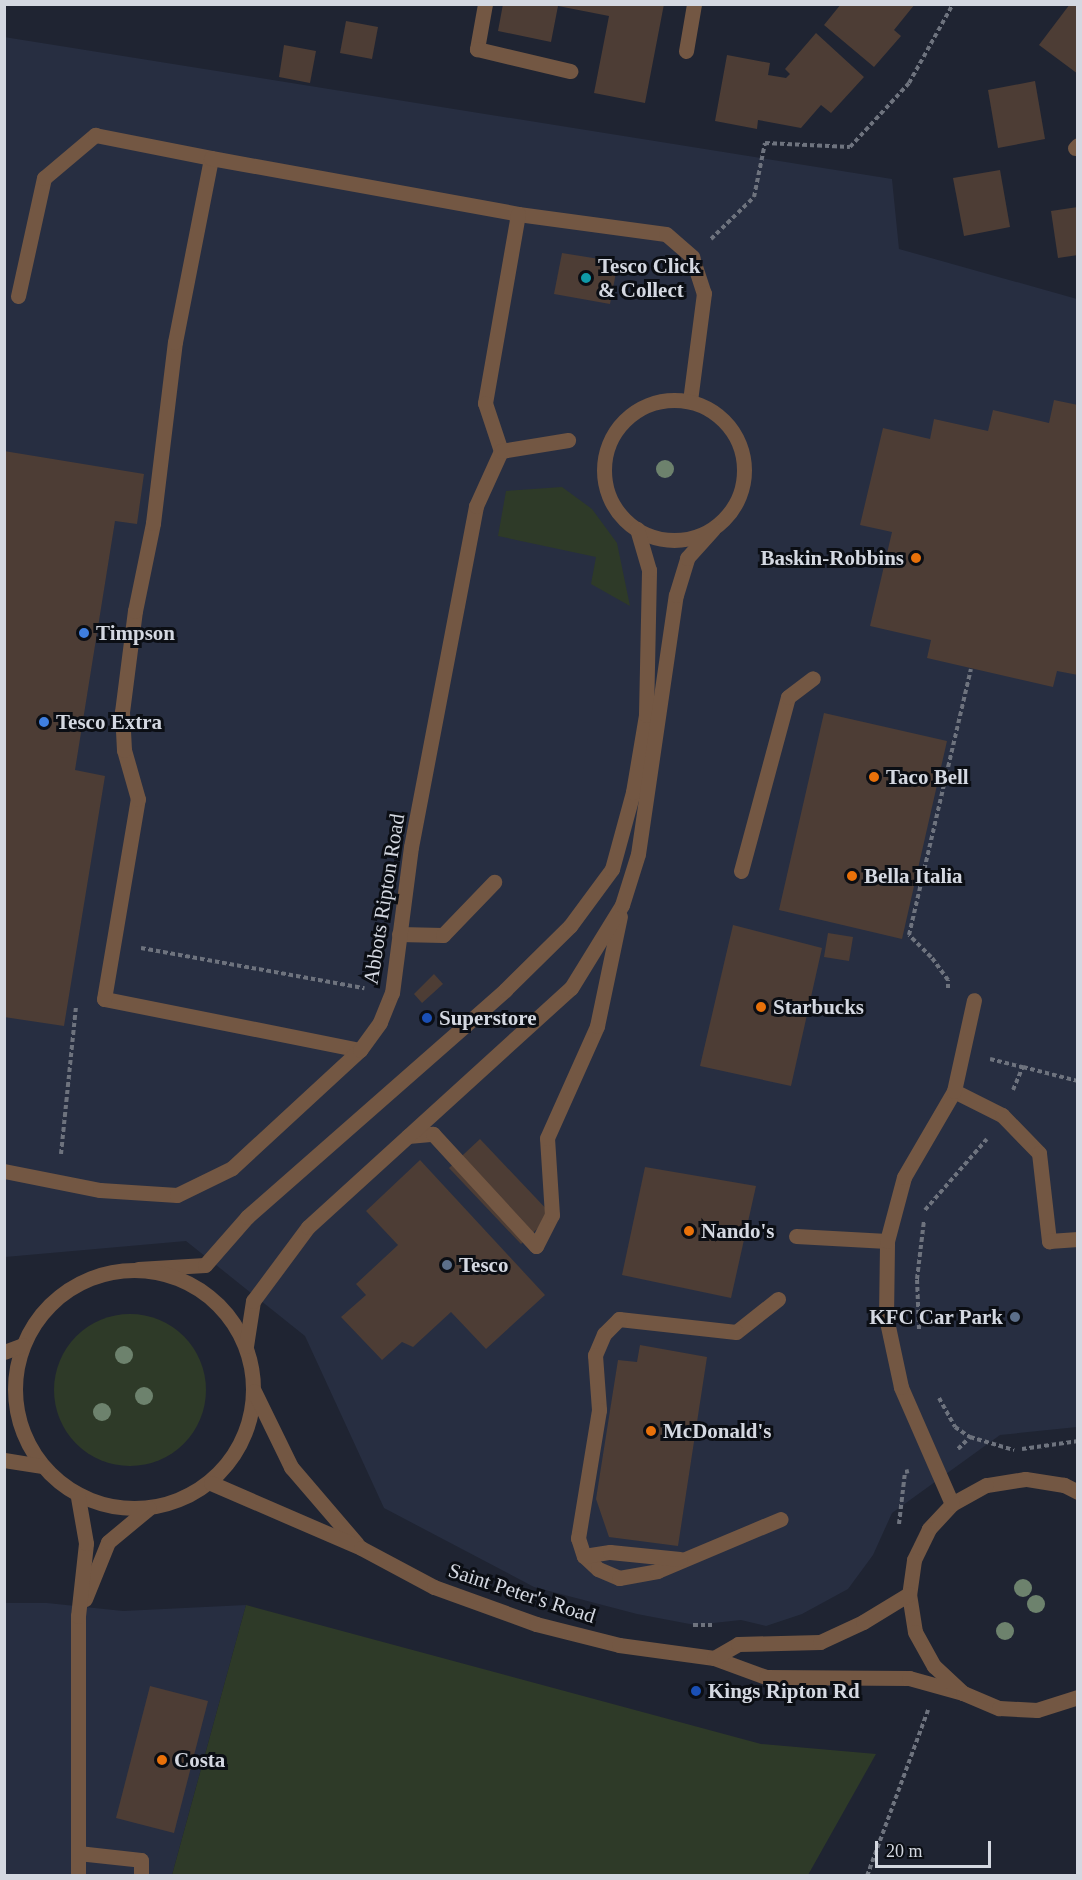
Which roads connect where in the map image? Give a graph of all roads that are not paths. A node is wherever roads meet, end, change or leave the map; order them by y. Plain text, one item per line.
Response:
1 (485, 4) edge
2 (694, 4) edge
3 (686, 51) dead end
4 (570, 70) dead end
5 (210, 158) junction
6 (518, 214) junction
7 (18, 296) dead end
8 (690, 402) junction
9 (568, 440) dead end
10 (501, 451) junction
11 (637, 529) junction
12 (713, 529) junction
13 (813, 678) dead end
14 (741, 871) dead end
15 (494, 882) dead end
16 (622, 904) junction
17 (399, 934) junction
18 (974, 1000) dead end
19 (360, 1050) junction
20 (954, 1091) junction
21 (408, 1136) junction
22 (4, 1171) edge
23 (796, 1236) dead end
24 (1077, 1239) edge
25 (887, 1241) junction
26 (138, 1269) junction
27 (778, 1299) dead end
28 (23, 1345) junction
29 (246, 1347) junction
30 (4, 1352) edge
31 (254, 1391) junction
32 (4, 1460) edge
33 (43, 1466) junction
34 (211, 1483) junction
35 (1073, 1486) edge
36 (78, 1497) junction
37 (952, 1504) junction
38 (149, 1508) junction
39 (781, 1519) dead end
40 (361, 1548) junction
41 (584, 1556) junction
42 (683, 1559) junction
43 (909, 1594) junction
44 (78, 1616) junction
45 (714, 1658) junction
46 (963, 1693) junction
47 (1077, 1697) edge
48 (78, 1853) junction
49 (78, 1875) edge
50 (141, 1875) edge

1 - 4 street
2 - 3 street
5 - 6 street
5 - 7 street
5 - 19 street
6 - 8 street
6 - 10 street
8 - 11 street
8 - 12 street
9 - 10 street
10 - 17 street, Abbots Ripton Road
11 - 12 street
11 - 26 street
12 - 16 street
13 - 14 street
15 - 17 street
16 - 21 street
16 - 21 street
17 - 19 street, Abbots Ripton Road
18 - 20 street
19 - 22 street, Abbots Ripton Road
20 - 24 street
20 - 25 street
21 - 29 street
23 - 25 street
25 - 37 street
26 - 28 street
26 - 29 street
27 - 41 street
28 - 30 street
28 - 33 street
29 - 31 street
31 - 34 street
31 - 40 street, Saint Peter's Road
32 - 33 street
33 - 36 street
34 - 38 street
34 - 40 street, Saint Peter's Road
35 - 37 street
36 - 38 street
36 - 44 street
37 - 43 street
38 - 44 street
39 - 42 street
40 - 45 street, Saint Peter's Road
41 - 42 street
41 - 42 street
43 - 45 street
43 - 46 street
44 - 48 street
45 - 46 street, Saint Peter's Road
46 - 47 street
48 - 49 street
48 - 50 street

